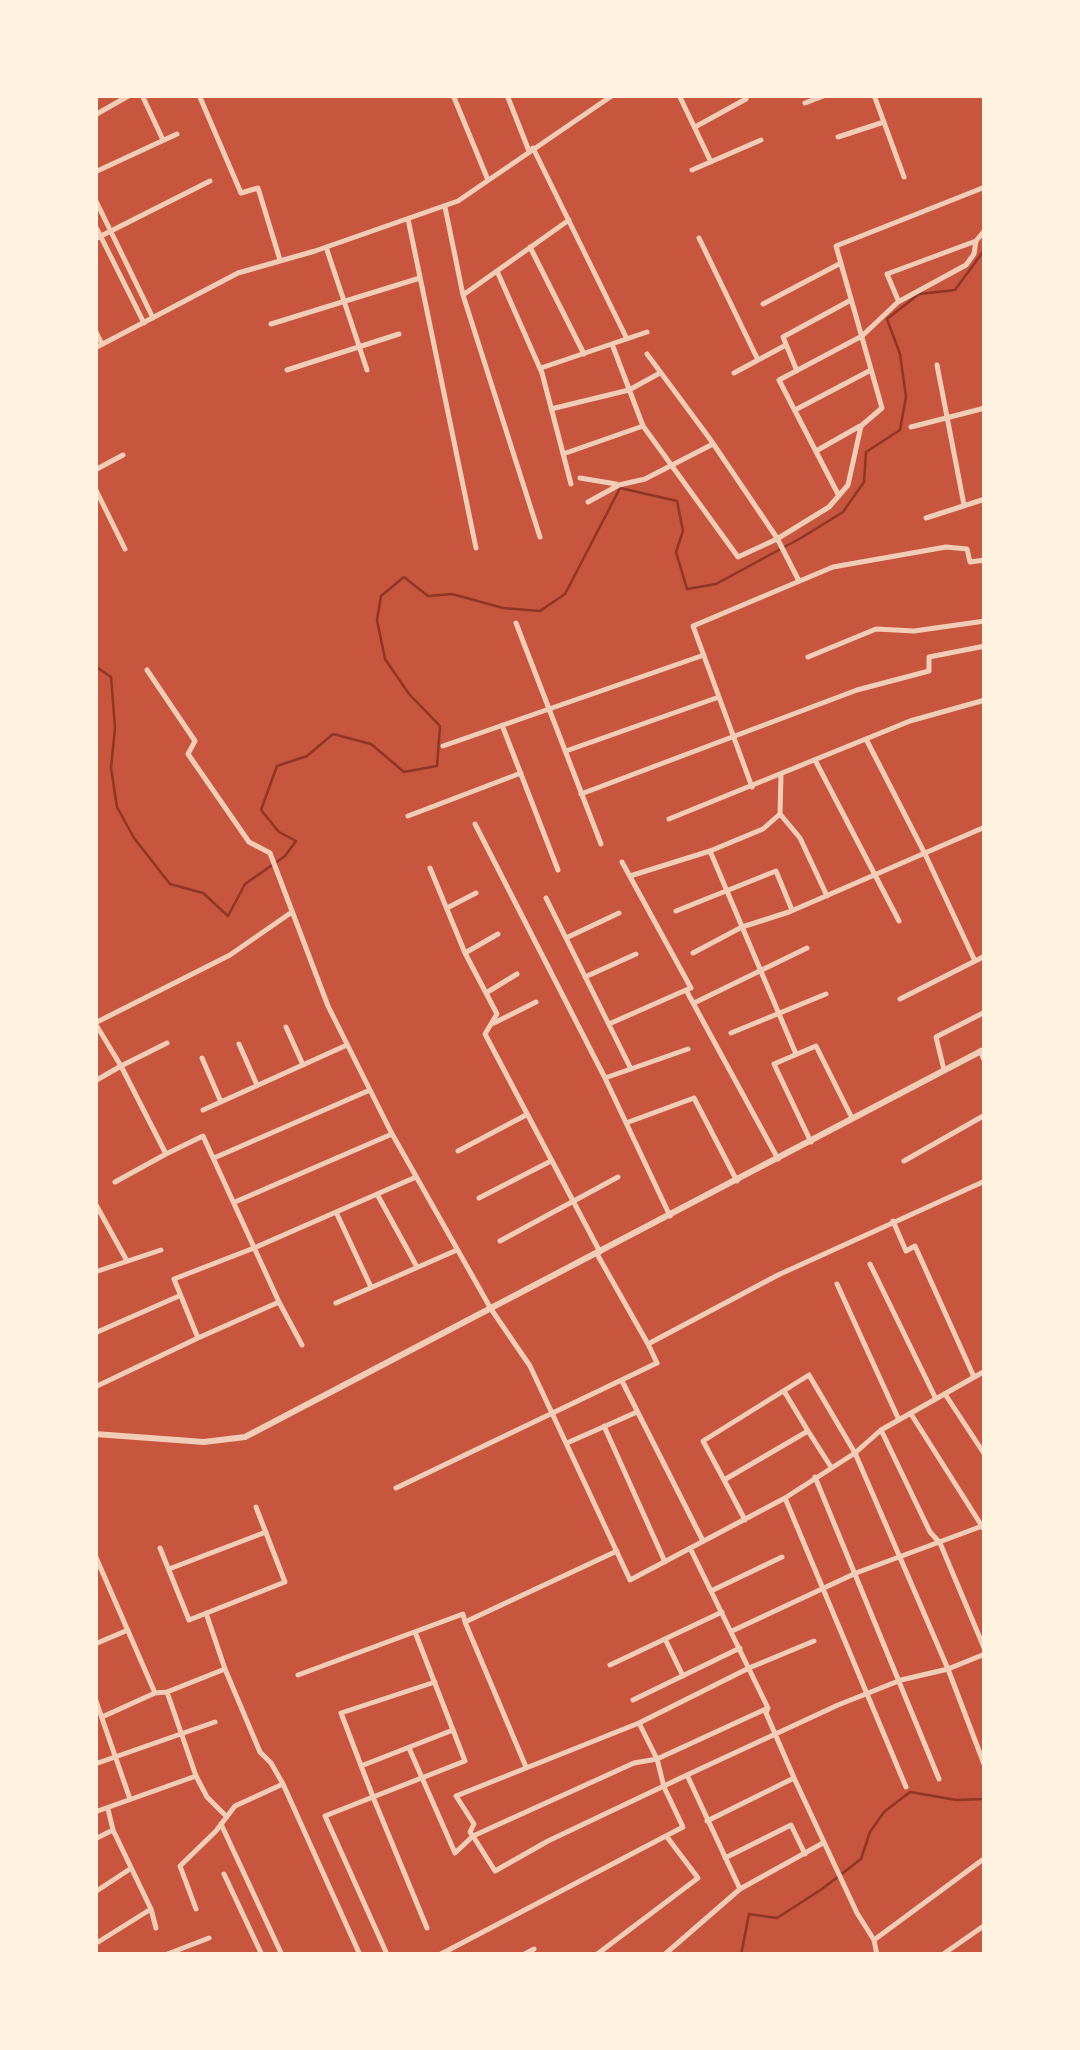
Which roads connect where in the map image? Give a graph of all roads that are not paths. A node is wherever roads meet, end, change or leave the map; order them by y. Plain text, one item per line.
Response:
1 (130, 95) edge
2 (142, 95) edge
3 (199, 95) edge
4 (453, 95) edge
5 (507, 95) edge
6 (613, 95) edge
7 (680, 95) edge
8 (826, 95) edge
9 (874, 95) edge
10 (746, 99) dead end
11 (805, 103) dead end
12 (95, 115) edge
13 (884, 122) junction
14 (694, 127) junction
15 (176, 134) dead end
16 (838, 137) dead end
17 (163, 140) junction
18 (761, 140) dead end
19 (531, 149) junction
20 (711, 162) junction
21 (692, 170) dead end
22 (95, 172) edge
23 (904, 177) dead end
24 (488, 180) junction
25 (210, 181) dead end
26 (985, 186) edge
27 (95, 199) edge
28 (444, 206) junction
29 (408, 218) junction
30 (568, 220) junction
31 (95, 225) edge
32 (985, 230) edge
33 (111, 232) junction
34 (98, 238) edge
35 (699, 238) dead end
36 (976, 241) junction
37 (326, 247) junction
38 (530, 247) junction
39 (280, 260) junction
40 (841, 264) junction
41 (497, 270) junction
42 (420, 278) junction
43 (463, 295) junction
44 (851, 300) junction
45 (344, 302) junction
46 (898, 302) junction
47 (763, 304) dead end
48 (153, 318) junction
49 (144, 322) junction
50 (271, 324) dead end
51 (95, 330) edge
52 (647, 332) dead end
53 (399, 334) dead end
54 (862, 336) junction
55 (627, 339) junction
56 (612, 344) junction
57 (786, 345) junction
58 (98, 346) edge
59 (359, 347) junction
60 (584, 354) junction
61 (647, 354) dead end
62 (758, 360) junction
63 (937, 366) dead end
64 (540, 368) junction
65 (287, 370) dead end
66 (367, 370) dead end
67 (871, 370) junction
68 (796, 371) junction
69 (734, 373) dead end
70 (660, 374) junction
71 (629, 390) junction
72 (985, 408) edge
73 (551, 409) junction
74 (794, 410) junction
75 (946, 418) junction
76 (862, 425) junction
77 (643, 426) junction
78 (911, 427) dead end
79 (713, 444) junction
80 (816, 450) junction
81 (123, 454) dead end
82 (564, 454) junction
83 (674, 464) junction
84 (95, 470) edge
85 (580, 478) dead end
86 (572, 484) dead end
87 (620, 485) junction
88 (95, 488) edge
89 (839, 496) junction
90 (985, 499) edge
91 (588, 502) dead end
92 (964, 506) junction
93 (926, 518) dead end
94 (540, 537) dead end
95 (777, 539) junction
96 (476, 548) dead end
97 (126, 550) dead end
98 (985, 560) edge
99 (799, 581) junction
100 (985, 620) edge
101 (516, 623) dead end
102 (985, 646) edge
103 (704, 656) junction
104 (808, 657) dead end
105 (147, 670) dead end
106 (719, 697) junction
107 (985, 700) edge
108 (549, 709) junction
109 (502, 725) junction
110 (734, 738) junction
111 (866, 739) junction
112 (443, 746) dead end
113 (566, 752) junction
114 (814, 759) junction
115 (521, 773) junction
116 (781, 774) junction
117 (752, 786) junction
118 (582, 794) junction
119 (780, 814) junction
120 (408, 816) dead end
121 (670, 818) dead end
122 (474, 824) dead end
123 (985, 826) edge
124 (601, 844) dead end
125 (710, 851) junction
126 (925, 854) junction
127 (622, 862) dead end
128 (430, 868) dead end
129 (558, 870) dead end
130 (875, 875) junction
131 (630, 876) junction
132 (726, 890) junction
133 (476, 893) dead end
134 (827, 896) junction
135 (546, 898) dead end
136 (447, 908) junction
137 (792, 910) junction
138 (676, 911) dead end
139 (292, 912) junction
140 (620, 913) dead end
141 (899, 922) dead end
142 (742, 927) junction
143 (498, 934) dead end
144 (566, 938) junction
145 (807, 948) dead end
146 (692, 952) dead end
147 (466, 953) junction
148 (636, 954) dead end
149 (985, 956) edge
150 (975, 961) junction
151 (761, 971) junction
152 (517, 974) dead end
153 (585, 977) junction
154 (686, 990) junction
155 (486, 994) junction
156 (826, 994) dead end
157 (900, 999) dead end
158 (536, 1002) dead end
159 (694, 1003) junction
160 (985, 1012) edge
161 (779, 1013) junction
162 (494, 1023) junction
163 (608, 1024) junction
164 (286, 1027) dead end
165 (732, 1033) dead end
166 (168, 1043) dead end
167 (239, 1044) dead end
168 (347, 1045) junction
169 (688, 1048) dead end
170 (982, 1050) edge
171 (796, 1054) junction
172 (202, 1058) dead end
173 (985, 1062) edge
174 (303, 1065) junction
175 (121, 1066) junction
176 (631, 1069) junction
177 (944, 1070) junction
178 (604, 1078) junction
179 (95, 1081) edge
180 (257, 1086) junction
181 (370, 1090) junction
182 (220, 1102) junction
183 (203, 1110) dead end
184 (526, 1115) junction
185 (985, 1115) edge
186 (853, 1120) junction
187 (626, 1123) junction
188 (392, 1134) junction
189 (812, 1142) junction
190 (458, 1151) dead end
191 (166, 1154) junction
192 (214, 1158) junction
193 (778, 1159) junction
194 (550, 1161) junction
195 (904, 1161) dead end
196 (416, 1176) junction
197 (618, 1178) dead end
198 (737, 1180) junction
199 (985, 1181) edge
200 (114, 1182) dead end
201 (377, 1194) junction
202 (479, 1198) dead end
203 (234, 1202) junction
204 (572, 1202) junction
205 (95, 1203) edge
206 (336, 1212) junction
207 (670, 1216) junction
208 (894, 1221) junction
209 (500, 1240) dead end
210 (256, 1247) junction
211 (161, 1250) dead end
212 (457, 1250) junction
213 (598, 1253) junction
214 (127, 1261) junction
215 (870, 1264) dead end
216 (418, 1268) junction
217 (95, 1272) edge
218 (838, 1284) dead end
219 (371, 1288) junction
220 (180, 1295) junction
221 (279, 1302) junction
222 (336, 1303) dead end
223 (491, 1309) junction
224 (95, 1333) edge
225 (198, 1338) junction
226 (648, 1344) junction
227 (302, 1345) dead end
228 (985, 1373) edge
229 (974, 1377) junction
230 (622, 1382) junction
231 (95, 1387) edge
232 (784, 1391) junction
233 (944, 1394) junction
234 (936, 1399) junction
235 (637, 1412) junction
236 (911, 1414) junction
237 (554, 1415) junction
238 (900, 1420) junction
239 (604, 1426) junction
240 (881, 1430) junction
241 (808, 1431) junction
242 (95, 1434) edge
243 (567, 1443) junction
244 (855, 1453) junction
245 (985, 1455) edge
246 (830, 1467) junction
247 (815, 1476) junction
248 (724, 1480) junction
249 (396, 1488) dead end
250 (785, 1498) junction
251 (256, 1507) dead end
252 (745, 1520) junction
253 (984, 1527) edge
254 (266, 1532) junction
255 (703, 1542) junction
256 (940, 1543) junction
257 (160, 1548) dead end
258 (690, 1548) junction
259 (617, 1551) junction
260 (95, 1555) edge
261 (782, 1557) dead end
262 (899, 1558) junction
263 (665, 1562) junction
264 (169, 1569) junction
265 (856, 1572) junction
266 (824, 1588) junction
267 (711, 1591) junction
268 (722, 1612) junction
269 (206, 1613) junction
270 (465, 1622) junction
271 (128, 1630) junction
272 (732, 1631) junction
273 (415, 1632) junction
274 (666, 1639) junction
275 (814, 1641) dead end
276 (95, 1644) edge
277 (740, 1648) junction
278 (985, 1652) edge
279 (610, 1665) dead end
280 (225, 1668) junction
281 (749, 1668) junction
282 (948, 1670) junction
283 (298, 1675) dead end
284 (683, 1676) junction
285 (901, 1680) junction
286 (435, 1682) junction
287 (167, 1692) junction
288 (155, 1693) junction
289 (866, 1694) junction
290 (95, 1698) edge
291 (633, 1700) dead end
292 (768, 1708) junction
293 (102, 1717) junction
294 (215, 1722) dead end
295 (639, 1724) junction
296 (454, 1730) junction
297 (182, 1734) junction
298 (775, 1734) junction
299 (408, 1748) junction
300 (115, 1757) junction
301 (657, 1759) junction
302 (95, 1764) edge
303 (984, 1764) edge
304 (361, 1766) junction
305 (526, 1767) junction
306 (687, 1775) junction
307 (196, 1776) junction
308 (422, 1778) junction
309 (794, 1778) junction
310 (939, 1780) dead end
311 (283, 1784) junction
312 (664, 1786) junction
313 (906, 1788) dead end
314 (373, 1796) junction
315 (130, 1799) junction
316 (108, 1809) junction
317 (95, 1812) edge
318 (227, 1817) junction
319 (707, 1821) junction
320 (222, 1824) junction
321 (113, 1830) junction
322 (474, 1836) junction
323 (667, 1837) junction
324 (95, 1839) edge
325 (823, 1843) junction
326 (805, 1854) junction
327 (725, 1858) junction
328 (985, 1858) edge
329 (131, 1869) junction
330 (224, 1874) dead end
331 (740, 1889) junction
332 (95, 1892) edge
333 (151, 1909) junction
334 (196, 1909) dead end
335 (985, 1924) edge
336 (156, 1928) dead end
337 (427, 1928) dead end
338 (209, 1938) dead end
339 (874, 1940) junction
340 (95, 1944) edge
341 (534, 1949) dead end
342 (386, 1952) dead end
343 (443, 1954) edge
344 (165, 1955) edge
345 (262, 1955) edge
346 (282, 1955) edge
347 (360, 1955) edge
348 (523, 1955) edge
349 (596, 1955) edge
350 (664, 1955) edge
351 (877, 1955) edge
352 (942, 1955) edge

1 - 12 street
2 - 17 street
3 - 39 street
4 - 24 street
5 - 19 street
6 - 19 street
7 - 14 street
8 - 11 street
9 - 13 street
10 - 14 street
13 - 16 street
13 - 23 street
14 - 20 street
15 - 17 street
17 - 22 street
18 - 20 street
19 - 24 street
19 - 30 street
20 - 21 street
24 - 28 street
25 - 33 street
26 - 40 street
27 - 33 street
28 - 29 street
28 - 43 street
29 - 37 street
29 - 42 street
30 - 38 street
30 - 55 street
31 - 34 street
32 - 36 street
33 - 34 street
33 - 48 street
34 - 49 street
35 - 62 street
36 - 46 street
36 - 46 street
37 - 39 street
37 - 45 street
38 - 41 street
38 - 60 street
39 - 48 street
40 - 44 street
40 - 47 street
41 - 43 street
41 - 64 street
42 - 45 street
42 - 96 street
43 - 94 street
44 - 54 street
44 - 57 street
45 - 50 street
45 - 59 street
46 - 54 street
48 - 49 street
49 - 58 street
51 - 58 street
52 - 55 street
53 - 59 street
54 - 67 street
54 - 68 street
55 - 56 street
56 - 60 street
56 - 71 street
57 - 62 street
57 - 68 street
59 - 65 street
59 - 66 street
60 - 64 street
61 - 70 street
62 - 69 street
63 - 75 street
64 - 73 street
67 - 74 street
67 - 76 street
68 - 74 street
70 - 71 street
70 - 79 street
71 - 73 street
71 - 77 street
72 - 75 street
73 - 82 street
74 - 80 street
75 - 78 street
75 - 92 street
76 - 80 street
76 - 89 street
77 - 82 street
77 - 83 street
79 - 83 street
79 - 95 street
80 - 89 street
81 - 84 street
82 - 86 street
83 - 87 street
83 - 95 street
85 - 87 street
87 - 91 street
88 - 97 street
89 - 95 street
90 - 92 street
92 - 93 street
95 - 99 street
98 - 99 street
99 - 103 street
100 - 104 street
101 - 108 street
102 - 110 street
103 - 106 street
103 - 108 street
105 - 139 street
106 - 110 street
106 - 113 street
107 - 111 street
108 - 109 street
108 - 113 street
109 - 112 street
109 - 115 street
110 - 117 street
110 - 118 street
111 - 114 street
111 - 126 street
113 - 118 street
114 - 116 street
114 - 130 street
115 - 120 street
115 - 129 street
116 - 117 street
116 - 119 street
117 - 121 street
118 - 124 street
119 - 125 street
119 - 134 street
122 - 178 street
123 - 126 street
125 - 131 street
125 - 132 street
126 - 130 street
126 - 150 street
127 - 131 street
128 - 136 street
130 - 134 street
130 - 141 street
131 - 154 street
132 - 137 street
132 - 138 street
132 - 142 street
133 - 136 street
134 - 137 street
135 - 144 street
136 - 147 street
137 - 142 street
139 - 168 street
139 - 175 street
140 - 144 street
142 - 146 street
142 - 151 street
143 - 147 street
144 - 153 street
145 - 151 street
147 - 155 street
148 - 153 street
149 - 150 street
150 - 157 street
151 - 159 street
151 - 161 street
152 - 155 street
153 - 163 street
154 - 159 street
154 - 163 street
155 - 162 street
156 - 161 street
158 - 162 street
159 - 193 street
160 - 177 street
161 - 165 street
161 - 171 street
162 - 184 street
163 - 176 street
164 - 174 street
166 - 175 street
167 - 180 street
168 - 174 street
168 - 181 street
169 - 176 street
170 - 173 street
170 - 177 street
171 - 186 street
171 - 189 street
172 - 182 street
174 - 180 street
175 - 179 street
175 - 191 street
176 - 178 street
177 - 186 street
178 - 187 street
180 - 182 street
181 - 188 street
181 - 192 street
182 - 183 street
184 - 190 street
184 - 194 street
185 - 195 street
186 - 189 street
187 - 198 street
187 - 207 street
188 - 196 street
188 - 203 street
189 - 193 street
191 - 192 street
191 - 200 street
192 - 203 street
193 - 198 street
194 - 202 street
194 - 204 street
196 - 201 street
196 - 212 street
197 - 204 street
198 - 207 street
199 - 208 street
201 - 206 street
201 - 216 street
203 - 210 street
204 - 209 street
204 - 213 street
205 - 214 street
206 - 210 street
206 - 219 street
207 - 213 street
208 - 226 street
208 - 229 street
210 - 220 street
210 - 221 street
211 - 214 street
212 - 216 street
212 - 223 street
213 - 223 street
213 - 226 street
214 - 217 street
215 - 234 street
216 - 219 street
218 - 238 street
219 - 222 street
220 - 224 street
220 - 225 street
221 - 225 street
221 - 227 street
223 - 237 street
223 - 242 street
225 - 231 street
226 - 230 street
228 - 229 street
229 - 233 street
230 - 235 street
230 - 237 street
232 - 241 street
232 - 244 street
232 - 248 street
233 - 234 street
233 - 245 street
234 - 236 street
235 - 239 street
235 - 255 street
236 - 238 street
236 - 253 street
237 - 243 street
237 - 249 street
238 - 240 street
239 - 243 street
239 - 263 street
240 - 244 street
240 - 256 street
241 - 246 street
241 - 248 street
243 - 259 street
244 - 246 street
244 - 262 street
246 - 247 street
247 - 250 street
247 - 265 street
248 - 252 street
250 - 252 street
250 - 266 street
251 - 254 street
252 - 255 street
253 - 256 street
254 - 264 street
254 - 269 street
255 - 258 street
256 - 262 street
256 - 278 street
257 - 264 street
258 - 263 street
258 - 267 street
259 - 263 street
259 - 270 street
260 - 271 street
261 - 267 street
262 - 265 street
262 - 282 street
264 - 269 street
265 - 266 street
265 - 285 street
266 - 272 street
266 - 289 street
267 - 268 street
268 - 272 street
268 - 274 street
269 - 280 street
270 - 273 street
270 - 305 street
271 - 276 street
271 - 288 street
272 - 277 street
273 - 283 street
273 - 286 street
274 - 279 street
274 - 284 street
275 - 281 street
277 - 281 street
277 - 284 street
278 - 282 street
280 - 287 street
280 - 311 street
281 - 292 street
281 - 295 street
282 - 285 street
282 - 303 street
284 - 291 street
285 - 289 street
285 - 310 street
286 - 296 street
286 - 304 street
287 - 288 street
287 - 297 street
288 - 293 street
289 - 298 street
289 - 313 street
290 - 293 street
292 - 298 street
292 - 301 street
293 - 300 street
294 - 297 street
295 - 301 street
295 - 305 street
296 - 299 street
296 - 308 street
297 - 300 street
297 - 307 street
298 - 306 street
298 - 309 street
299 - 304 street
299 - 308 street
300 - 302 street
300 - 315 street
301 - 312 street
301 - 322 street
304 - 314 street
305 - 322 street
306 - 312 street
306 - 319 street
307 - 315 street
307 - 318 street
308 - 314 street
308 - 322 street
309 - 319 street
309 - 325 street
311 - 318 street
311 - 347 street
312 - 322 street
312 - 323 street
314 - 337 street
314 - 342 street
315 - 316 street
316 - 317 street
316 - 321 street
318 - 320 street
319 - 327 street
320 - 334 street
320 - 346 street
321 - 324 street
321 - 329 street
323 - 343 street
323 - 349 street
325 - 326 street
325 - 339 street
326 - 327 street
326 - 331 street
327 - 331 street
328 - 339 street
329 - 332 street
329 - 333 street
330 - 345 street
331 - 350 street
333 - 336 street
333 - 340 street
335 - 352 street
338 - 344 street
339 - 351 street
341 - 348 street

